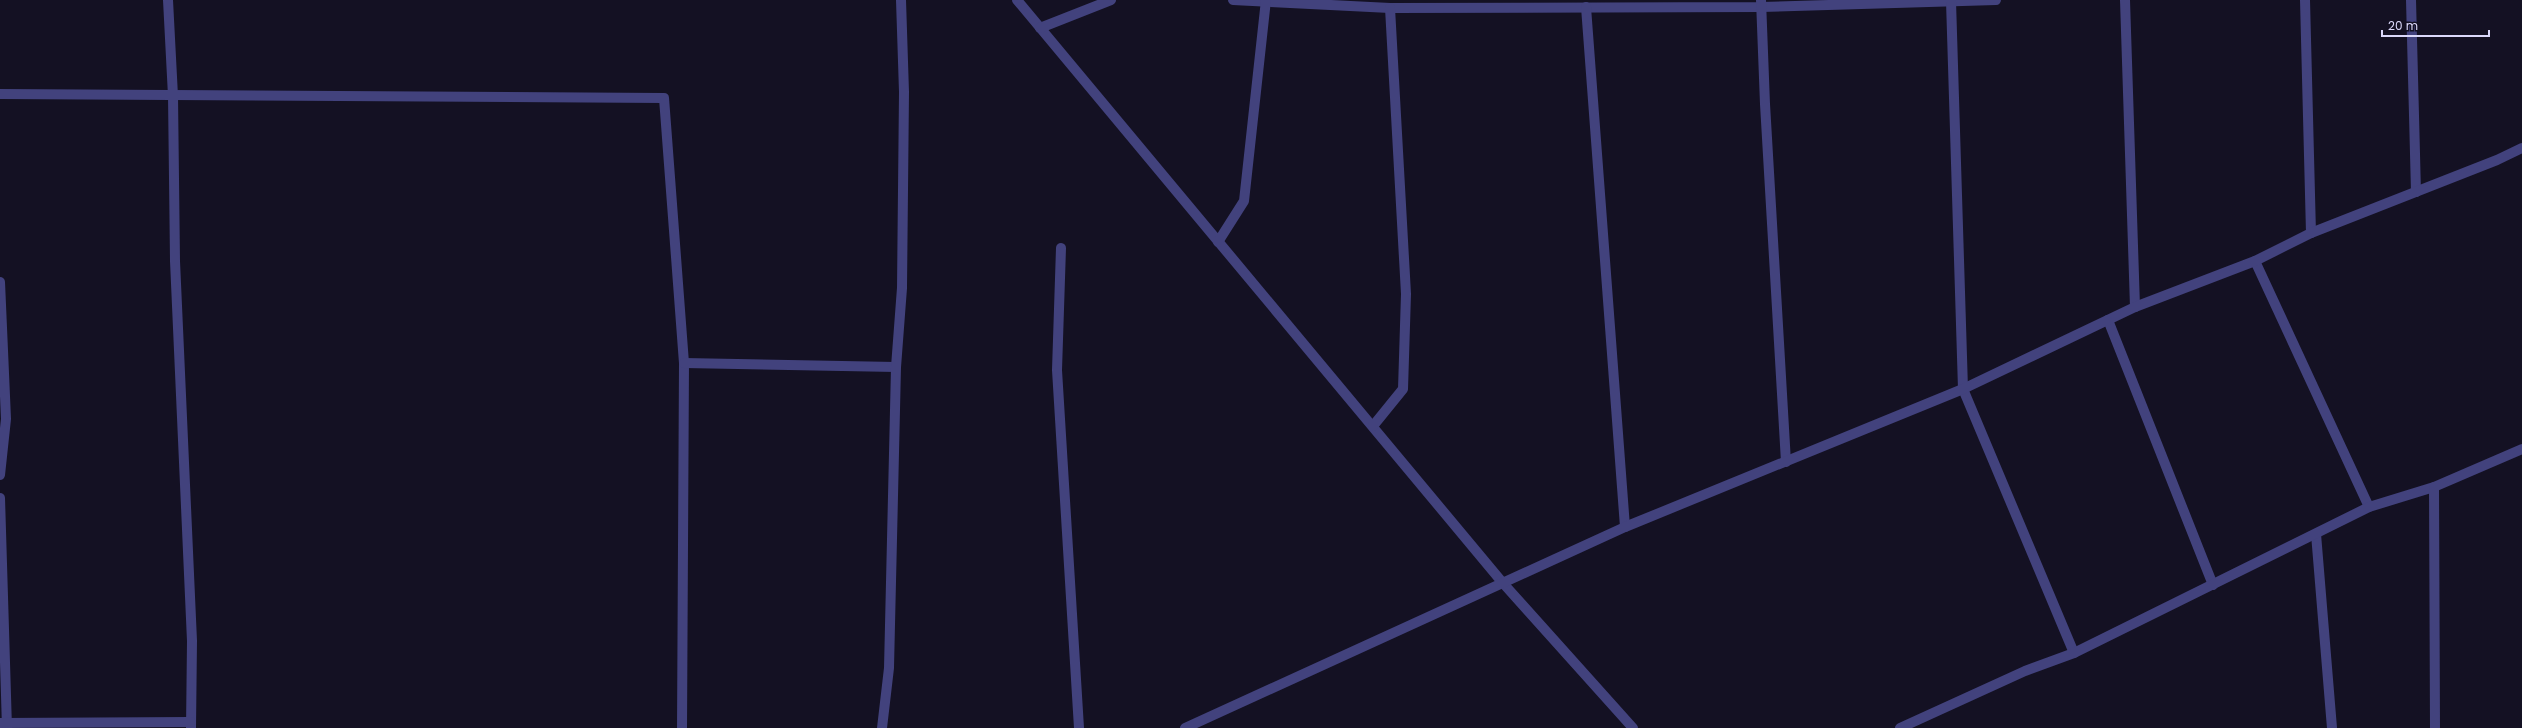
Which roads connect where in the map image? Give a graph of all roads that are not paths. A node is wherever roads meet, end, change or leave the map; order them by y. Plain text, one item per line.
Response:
1 (168, 0) edge
2 (901, 0) edge
3 (1017, 0) edge
4 (1111, 0) edge
5 (1233, 0) edge
6 (1266, 0) edge
7 (1996, 0) edge
8 (2124, 0) edge
9 (2305, 0) edge
10 (2411, 0) edge
11 (1951, 1) junction
12 (1761, 4) edge
13 (1586, 7) junction
14 (1390, 8) junction
15 (1040, 28) junction
16 (0, 94) edge
17 (173, 96) junction
18 (2522, 148) edge
19 (2416, 192) junction
20 (2311, 233) junction
21 (1218, 242) junction
22 (1061, 248) dead end
23 (2255, 261) junction
24 (0, 282) edge
25 (2135, 307) junction
26 (2108, 320) junction
27 (684, 363) junction
28 (896, 367) junction
29 (1963, 389) junction
30 (1373, 426) junction
31 (2522, 449) edge
32 (1786, 462) junction
33 (0, 475) edge
34 (2434, 487) junction
35 (0, 498) edge
36 (2368, 507) junction
37 (1625, 527) junction
38 (2316, 534) junction
39 (1502, 582) junction
40 (2213, 585) junction
41 (2074, 652) junction
42 (5, 725) edge
43 (191, 725) edge
44 (682, 728) edge
45 (882, 728) edge
46 (1080, 728) edge
47 (1184, 728) edge
48 (1633, 728) edge
49 (1900, 728) edge
50 (2332, 728) edge
51 (2435, 728) edge

1 - 17 street
2 - 28 street
3 - 15 street
4 - 15 street
5 - 6 street
6 - 14 street
6 - 21 street
7 - 11 street
8 - 25 street
9 - 20 street
10 - 19 street
11 - 12 street
11 - 29 street
12 - 13 street
12 - 32 street
13 - 14 street
13 - 37 street
14 - 30 street
15 - 21 street
16 - 17 street
17 - 27 street
17 - 43 street
18 - 19 street
19 - 20 street
20 - 23 street
21 - 30 street
22 - 46 street
23 - 25 street
23 - 36 street
24 - 33 street
25 - 26 street
26 - 29 street
26 - 40 street
27 - 28 street
27 - 44 street
28 - 45 street
29 - 32 street
29 - 41 street
30 - 39 street
31 - 34 street
32 - 37 street
34 - 36 street
34 - 51 street
35 - 42 street
36 - 38 street
37 - 39 street
38 - 40 street
38 - 50 street
39 - 47 street
39 - 48 street
40 - 41 street
41 - 49 street
42 - 43 street

